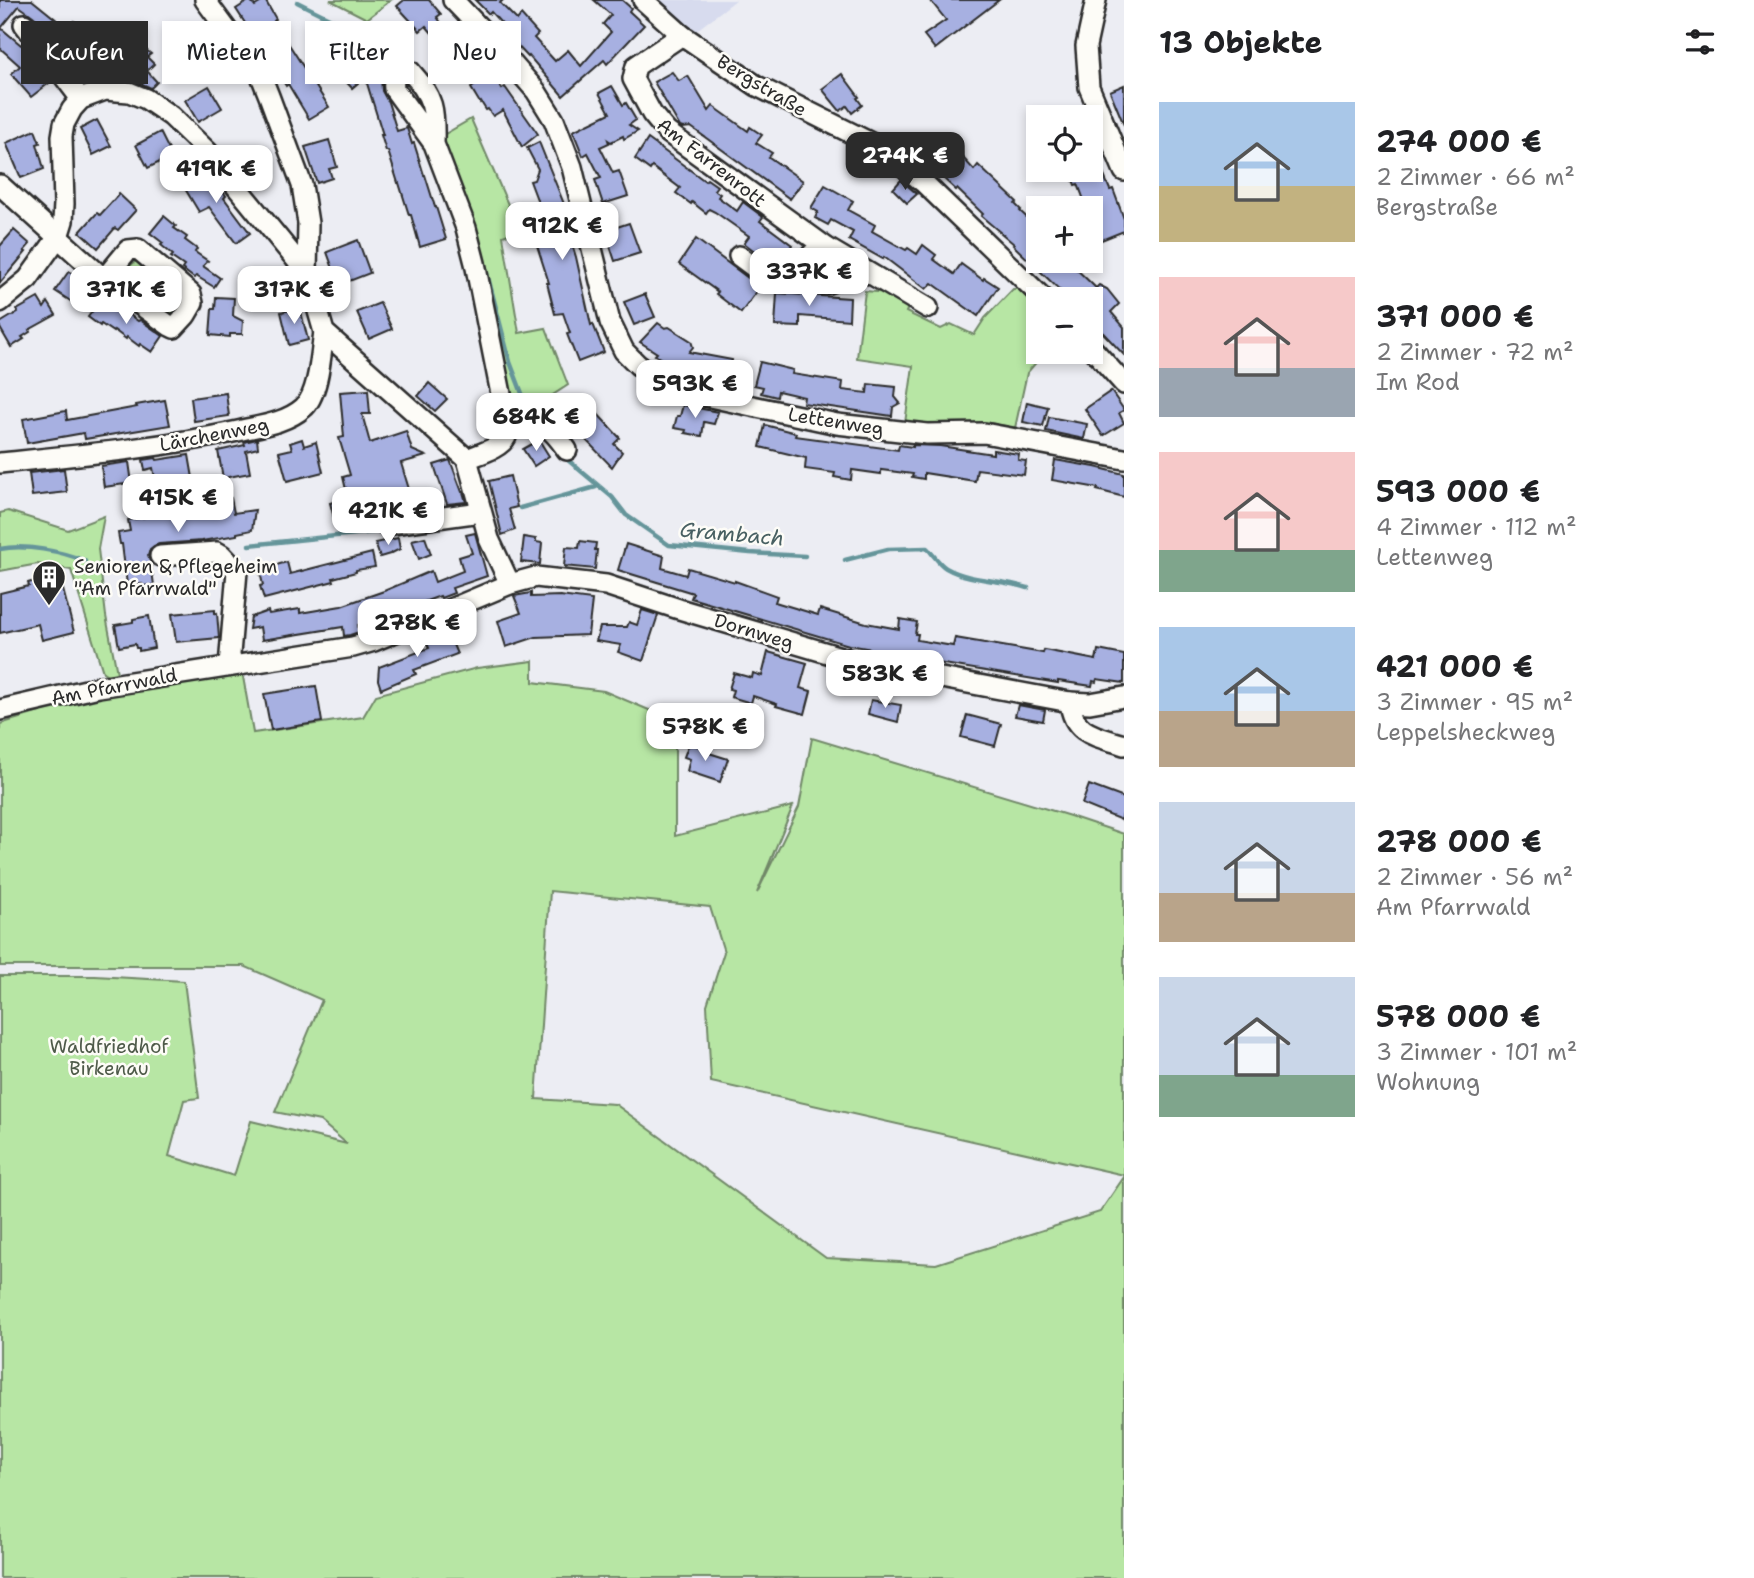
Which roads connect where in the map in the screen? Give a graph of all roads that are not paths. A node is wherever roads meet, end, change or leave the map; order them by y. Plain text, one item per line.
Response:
1 (205, 0) edge
2 (453, 0) edge
3 (643, 0) edge
4 (1096, 0) edge
5 (682, 36) junction
6 (70, 84) edge
7 (81, 99) junction
8 (434, 144) dead end
9 (1124, 171) edge
10 (0, 186) edge
11 (58, 237) junction
12 (834, 252) junction
13 (739, 256) dead end
14 (809, 272) junction
15 (307, 273) junction
16 (104, 279) junction
17 (1032, 287) edge
18 (0, 302) edge
19 (928, 308) dead end
20 (324, 332) junction
21 (1103, 361) edge
22 (1124, 384) edge
23 (507, 428) junction
24 (567, 450) dead end
25 (1124, 459) edge
26 (467, 460) junction
27 (0, 463) edge
28 (481, 512) junction
29 (385, 525) dead end
30 (160, 556) dead end
31 (510, 584) junction
32 (229, 666) junction
33 (1124, 697) edge
34 (1070, 702) junction
35 (0, 709) edge
36 (1124, 745) edge

1 - 15 street
2 - 25 street, Lettenweg
3 - 5 street, Bergstraße
4 - 9 street
5 - 12 street, Am Farrenrott
5 - 17 street, Bergstraße
6 - 7 street
7 - 11 street
7 - 15 street
8 - 23 street
10 - 11 street
11 - 16 street
11 - 18 street
12 - 14 street
12 - 14 street
12 - 19 street, Am Farrenrott
13 - 14 street
15 - 20 street
16 - 16 street
20 - 26 street
20 - 27 street, Lärchenweg
21 - 22 street
23 - 24 street
23 - 26 street
26 - 28 street
28 - 29 street
28 - 31 street
30 - 32 street
31 - 32 street, Am Pfarrwald
31 - 34 street, Dornweg
32 - 35 street, Am Pfarrwald
33 - 34 street, Dornweg
34 - 36 street

